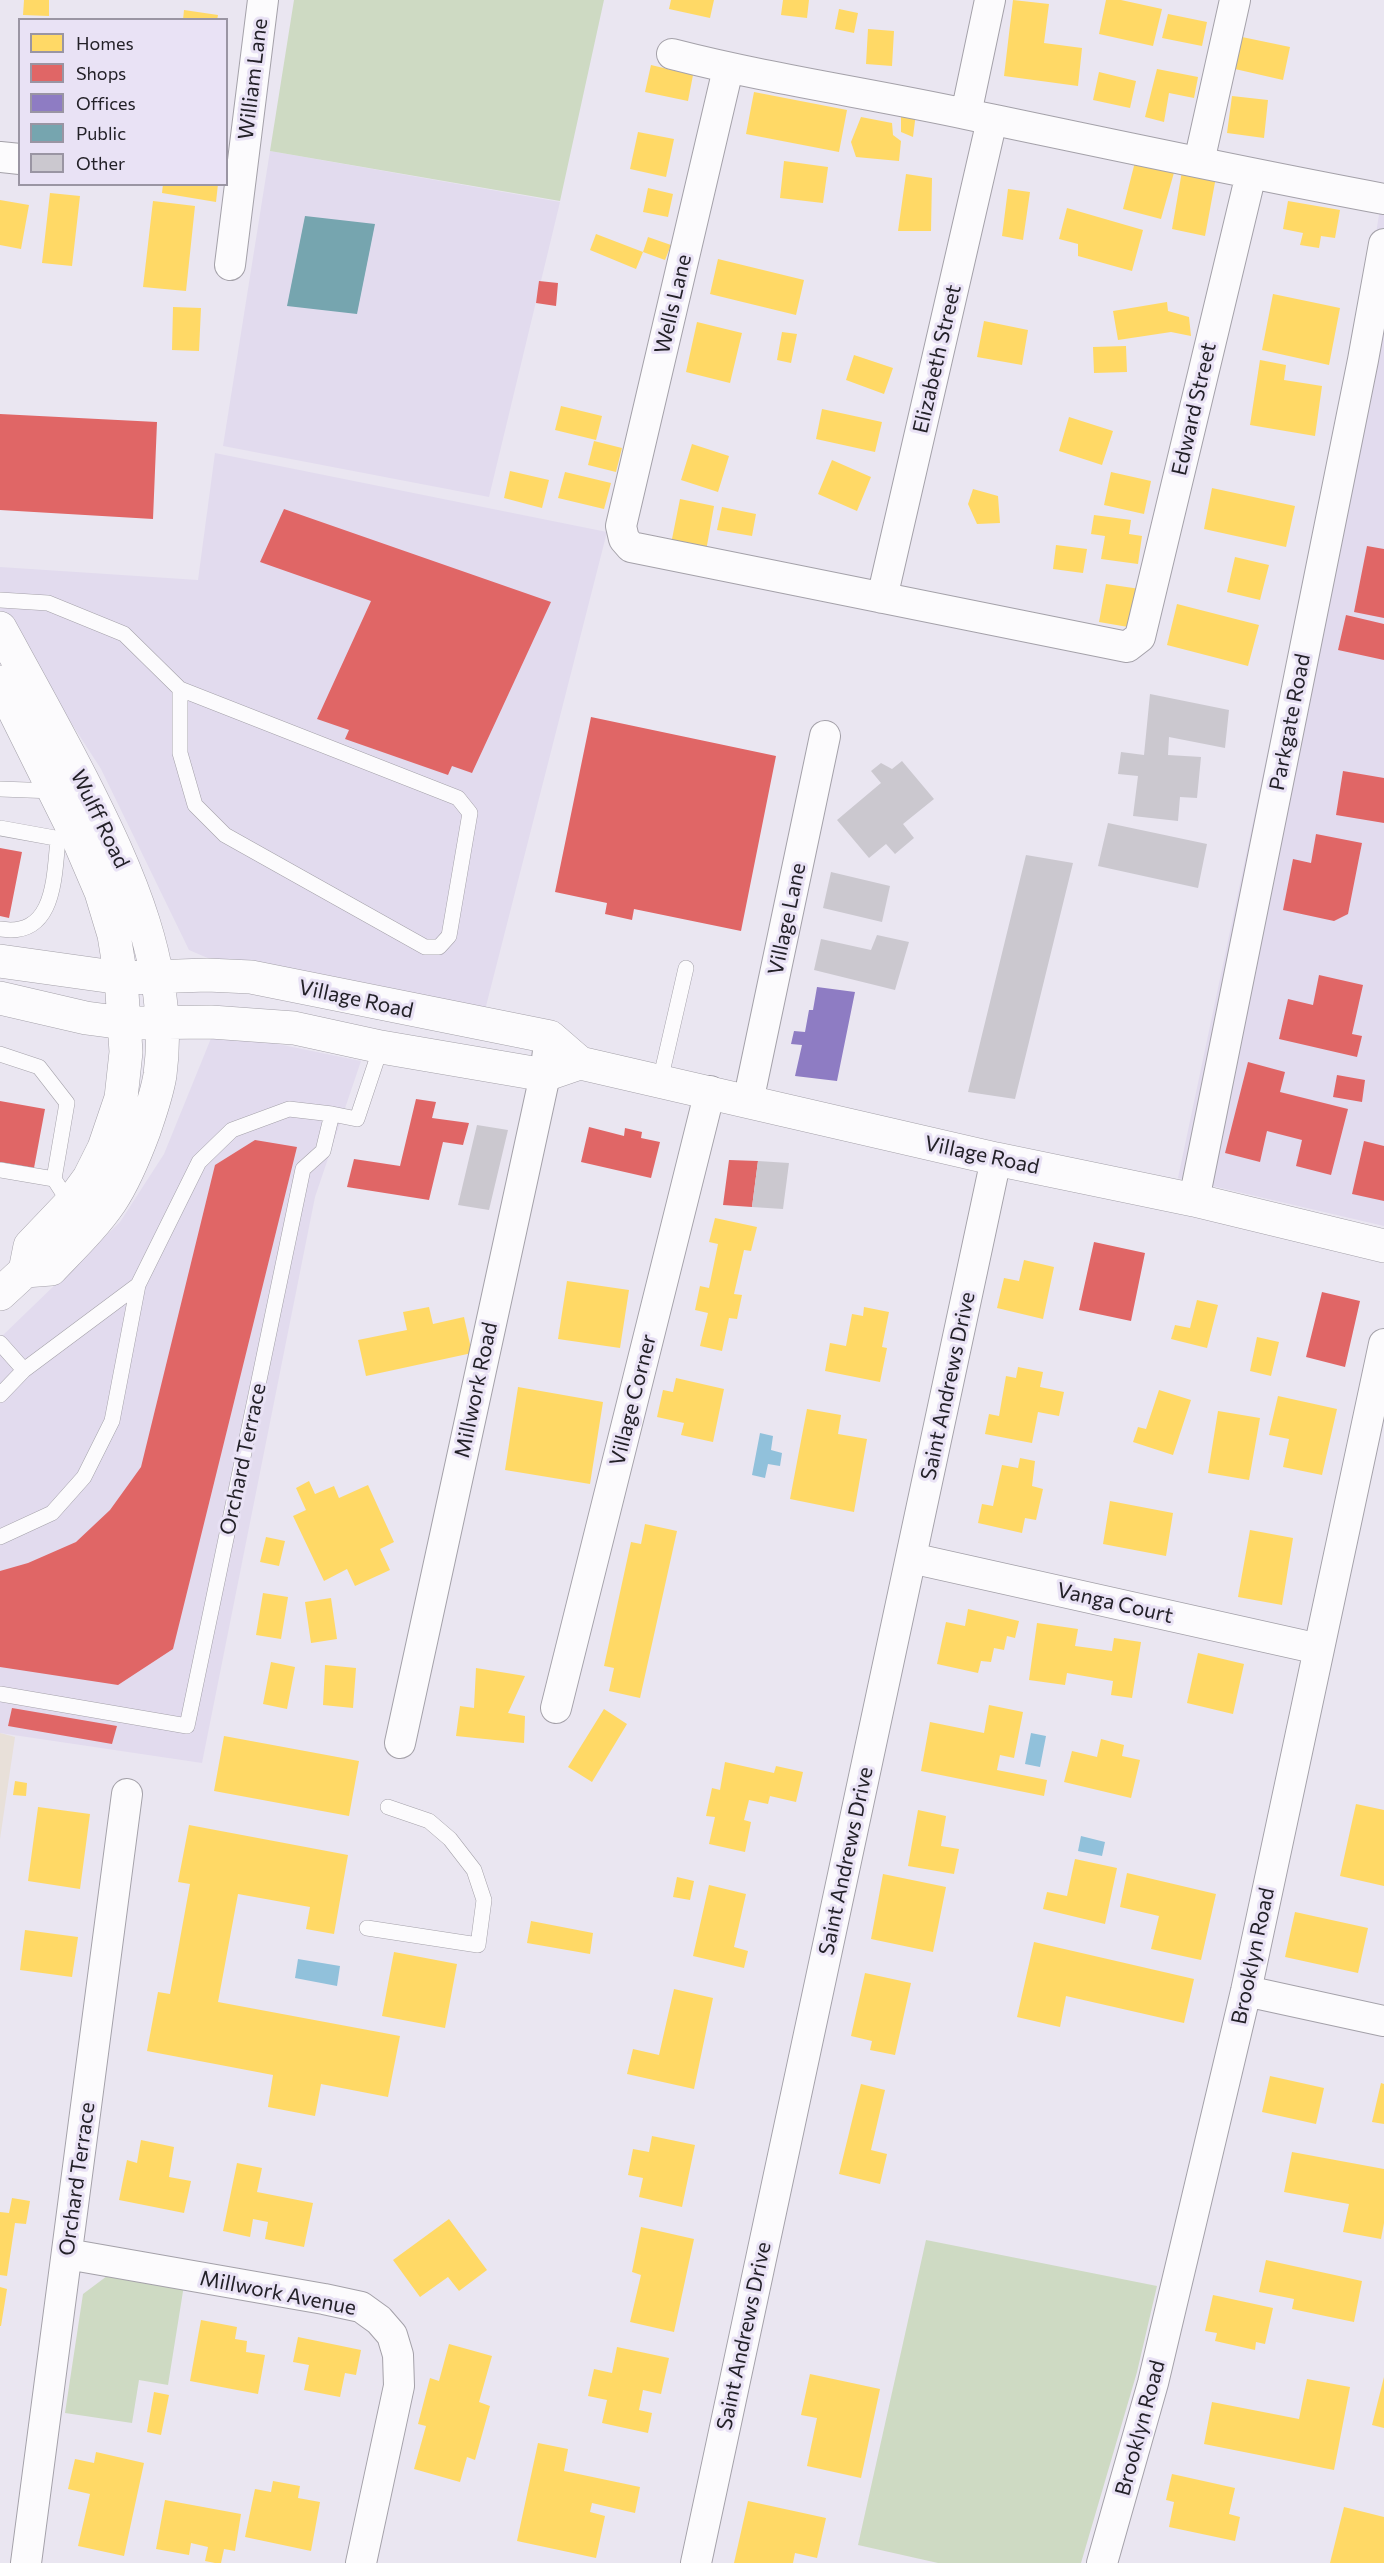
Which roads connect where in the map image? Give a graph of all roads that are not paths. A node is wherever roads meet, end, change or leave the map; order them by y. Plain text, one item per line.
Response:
1 (263, 0) edge
2 (990, 0) edge
3 (1235, 0) edge
4 (672, 54) dead end
5 (728, 69) junction
6 (979, 117) junction
7 (0, 157) edge
8 (235, 157) edge
9 (18, 159) edge
10 (1198, 162) junction
11 (1251, 174) junction
12 (1384, 199) edge
13 (1384, 244) edge
14 (230, 265) dead end
15 (1373, 362) edge
16 (882, 598) junction
17 (0, 600) edge
18 (0, 628) edge
19 (0, 682) edge
20 (180, 689) junction
21 (825, 735) dead end
22 (0, 789) edge
23 (54, 791) junction
24 (0, 828) edge
25 (69, 841) junction
26 (0, 929) edge
27 (0, 961) edge
28 (687, 968) dead end
29 (157, 977) junction
30 (121, 978) junction
31 (0, 998) edge
32 (124, 1023) junction
33 (162, 1023) junction
34 (550, 1036) junction
35 (381, 1047) junction
36 (0, 1054) edge
37 (580, 1063) junction
38 (545, 1075) junction
39 (660, 1081) junction
40 (710, 1091) junction
41 (748, 1102) junction
42 (332, 1114) junction
43 (996, 1159) junction
44 (0, 1170) edge
45 (62, 1191) junction
46 (1194, 1200) junction
47 (1384, 1246) edge
48 (25, 1271) junction
49 (138, 1285) junction
50 (0, 1294) edge
51 (0, 1343) edge
52 (1384, 1344) edge
53 (24, 1370) junction
54 (0, 1395) edge
55 (0, 1537) edge
56 (911, 1558) junction
57 (1319, 1649) junction
58 (0, 1695) edge
59 (556, 1708) dead end
60 (400, 1743) dead end
61 (128, 1794) dead end
62 (388, 1807) dead end
63 (367, 1928) dead end
64 (1246, 1991) junction
65 (1384, 2021) edge
66 (67, 2254) junction
67 (26, 2563) edge
68 (360, 2563) edge
69 (696, 2563) edge
70 (1102, 2563) edge

1 - 8 street, William Lane
2 - 6 street, Elizabeth Street
3 - 10 street
4 - 5 street
5 - 6 street
5 - 16 street, Wells Lane
6 - 10 street
6 - 16 street, Elizabeth Street
7 - 9 street
8 - 14 street, William Lane
10 - 11 street
11 - 12 street
11 - 16 street, Edward Street
13 - 15 street, Parkgate Road
15 - 46 street, Parkgate Road
17 - 20 lane
18 - 29 main road, Wulff Road
19 - 23 main road, Wulff Road
20 - 20 lane
21 - 41 street, Village Lane
22 - 23 lane
23 - 25 main road, Wulff Road
24 - 25 lane
25 - 26 lane
25 - 30 main road, Wulff Road
27 - 30 main road, Village Road
28 - 39 lane
29 - 30 main road, Village Road
29 - 33 main road, Wulff Road
29 - 34 main road, Village Road
30 - 32 main road, Wulff Road
31 - 32 main road, Village Road
32 - 33 main road, Village Road
32 - 45 main road, Wulff Road
33 - 35 main road, Village Road
33 - 48 main road, Wulff Road
34 - 37 main road, Village Road
34 - 38 street, Millwork Road
35 - 38 main road, Village Road
35 - 42 lane
36 - 45 lane
37 - 38 main road, Village Road
37 - 39 main road, Village Road
38 - 60 street, Millwork Road
39 - 40 main road, Village Road
40 - 41 main road, Village Road
40 - 59 street, Village Corner
41 - 43 main road, Village Road
42 - 49 lane
42 - 58 lane, Orchard Terrace
43 - 46 main road, Village Road
43 - 56 street, Saint Andrews Drive
44 - 45 lane
45 - 48 main road, Wulff Road
46 - 47 main road, Village Road
48 - 50 main road
49 - 53 lane
49 - 55 lane
51 - 53 lane
52 - 57 street, Brooklyn Road
53 - 54 lane
56 - 57 street, Vanga Court
56 - 69 street, Saint Andrews Drive
57 - 64 street, Brooklyn Road
61 - 66 street, Orchard Terrace
62 - 63 lane
64 - 65 street
64 - 70 street, Brooklyn Road
66 - 67 street, Orchard Terrace
66 - 68 street, Millwork Avenue

